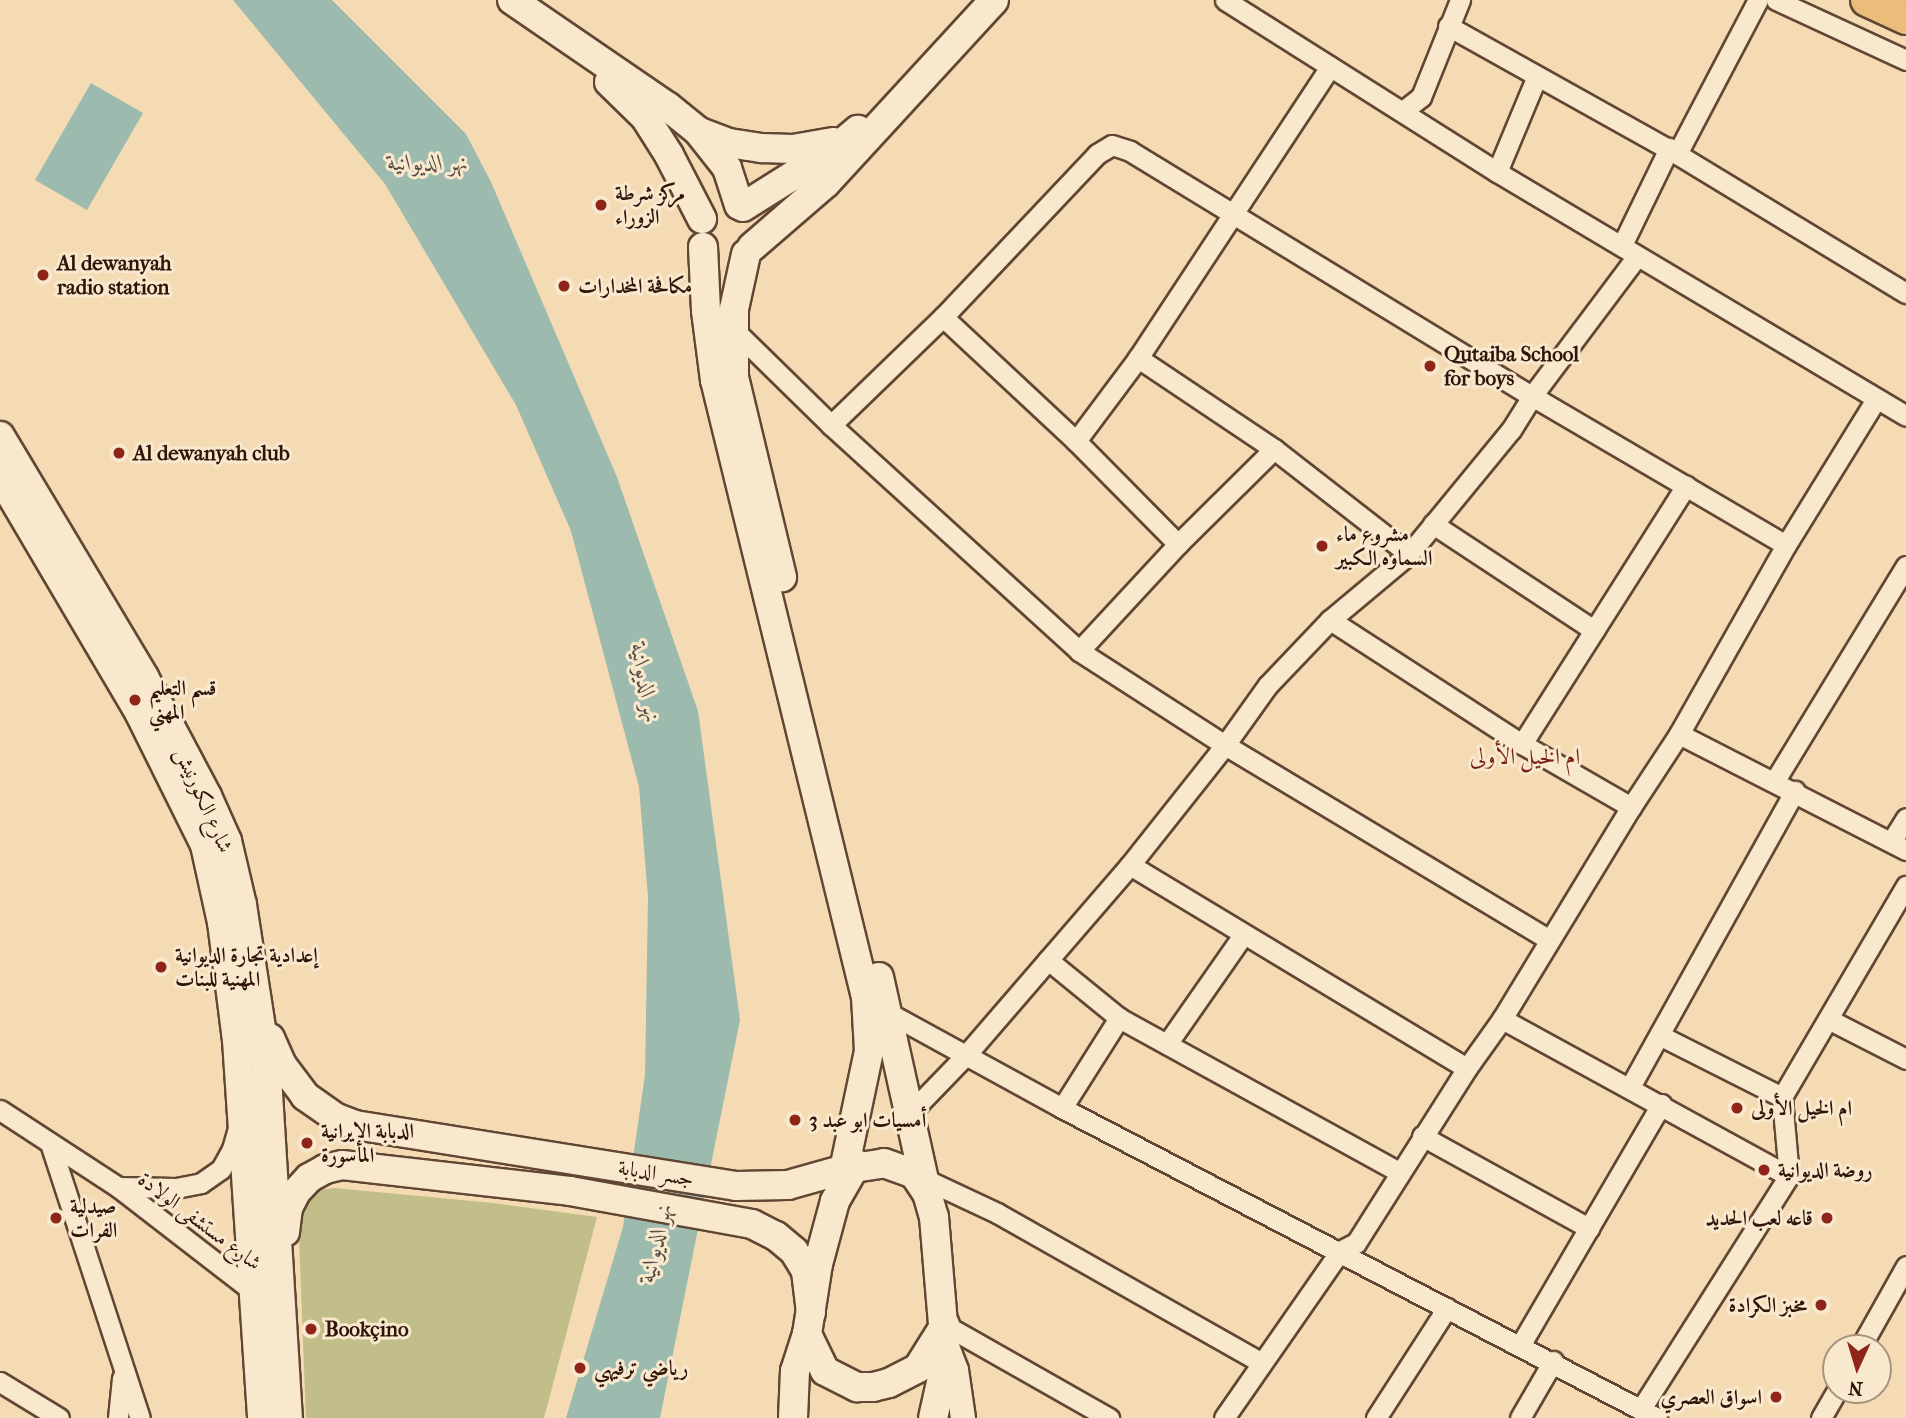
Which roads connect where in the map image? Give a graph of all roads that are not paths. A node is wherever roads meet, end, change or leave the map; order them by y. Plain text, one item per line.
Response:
1 (512, 0) edge
2 (979, 0) edge
3 (994, 0) edge
4 (1226, 0) edge
5 (1460, 0) edge
6 (1758, 0) edge
7 (1776, 0) edge
8 (1867, 0) edge
9 (1906, 18) edge
10 (1448, 26) junction
11 (558, 30) junction
12 (1906, 60) edge
13 (1331, 66) junction
14 (1536, 76) junction
15 (1403, 111) junction
16 (698, 131) junction
17 (850, 137) junction
18 (1673, 151) junction
19 (1497, 172) junction
20 (741, 206) junction
21 (1233, 216) junction
22 (702, 219) junction
23 (703, 247) junction
24 (749, 251) junction
25 (1629, 251) junction
26 (1906, 293) edge
27 (943, 317) junction
28 (732, 328) junction
29 (1138, 358) junction
30 (1532, 396) junction
31 (1876, 399) junction
32 (1906, 416) edge
33 (831, 425) junction
34 (0, 436) edge
35 (1076, 441) junction
36 (1274, 449) junction
37 (0, 476) edge
38 (1686, 486) junction
39 (1433, 524) junction
40 (1178, 544) junction
41 (1786, 545) junction
42 (1409, 554) junction
43 (1906, 566) edge
44 (1330, 620) junction
45 (1594, 630) junction
46 (1079, 651) junction
47 (1679, 734) junction
48 (1226, 744) junction
49 (1522, 744) junction
50 (1774, 782) junction
51 (1795, 791) junction
52 (1631, 807) junction
53 (1906, 818) edge
54 (1899, 846) edge
55 (1130, 865) junction
56 (1906, 886) edge
57 (1243, 935) junction
58 (1549, 939) junction
59 (1048, 960) junction
60 (259, 1008) junction
61 (887, 1012) junction
62 (1119, 1018) junction
63 (1502, 1019) junction
64 (1828, 1019) junction
65 (1661, 1036) junction
66 (1167, 1044) junction
67 (869, 1051) junction
68 (966, 1055) junction
69 (1906, 1059) edge
70 (1467, 1068) junction
71 (1630, 1087) junction
72 (1782, 1097) junction
73 (1661, 1104) junction
74 (1062, 1108) junction
75 (0, 1110) edge
76 (909, 1114) junction
77 (241, 1116) junction
78 (1422, 1136) junction
79 (50, 1143) junction
80 (1399, 1172) junction
81 (848, 1175) junction
82 (1789, 1177) junction
83 (921, 1182) junction
84 (780, 1186) junction
85 (118, 1187) junction
86 (1590, 1228) junction
87 (1340, 1251) junction
88 (280, 1264) junction
89 (1906, 1266) edge
90 (254, 1292) junction
91 (1447, 1308) junction
92 (809, 1323) junction
93 (945, 1334) junction
94 (1868, 1334) edge
95 (1521, 1344) junction
96 (1260, 1362) junction
97 (1553, 1362) junction
98 (123, 1370) junction
99 (794, 1371) junction
100 (0, 1382) edge
101 (1649, 1414) edge
102 (59, 1418) edge
103 (118, 1418) edge
104 (140, 1418) edge
105 (262, 1418) edge
106 (288, 1418) edge
107 (775, 1418) edge
108 (793, 1418) edge
109 (933, 1418) edge
110 (963, 1418) edge
111 (1109, 1418) edge
112 (1224, 1418) edge
113 (1376, 1418) edge
114 (1520, 1418) edge

1 - 11 main road
2 - 17 main road
3 - 24 main road
4 - 13 street
5 - 10 street
6 - 18 street
7 - 12 street
8 - 9 main road
10 - 14 street
10 - 15 street
11 - 16 main road
11 - 22 main road
13 - 15 street
13 - 21 street
14 - 18 street
14 - 19 street
15 - 19 street
16 - 17 main road
16 - 20 main road
17 - 20 main road
18 - 25 street
18 - 26 street
19 - 25 street
20 - 22 main road
20 - 24 main road
21 - 27 street
21 - 29 street
21 - 30 street
22 - 23 main road
23 - 24 main road
23 - 67 main road
24 - 28 main road
25 - 30 street
25 - 31 street
27 - 33 street
27 - 35 street
28 - 33 street
28 - 61 main road
29 - 35 street
29 - 36 street
30 - 38 street
30 - 39 street
31 - 32 street
31 - 41 street
33 - 46 street
34 - 60 main road, شارع الكورنيش
35 - 40 street
36 - 40 street
36 - 42 street
37 - 77 main road, شارع الكورنيش
38 - 41 street
38 - 45 street
39 - 42 street
39 - 45 street
40 - 46 street
41 - 47 street
42 - 44 street
43 - 50 street
44 - 48 street
44 - 49 street
45 - 49 street
46 - 48 street
47 - 50 street
47 - 52 street
48 - 55 street
48 - 58 street
49 - 52 street
50 - 51 street
51 - 54 street
51 - 65 street
52 - 58 street
53 - 54 street
55 - 57 street
55 - 59 street
56 - 64 street
57 - 66 street
57 - 70 street
58 - 63 street
59 - 62 street
59 - 68 street
60 - 84 main road, جسر الدبابة
60 - 88 main road, شارع الكورنيش
61 - 68 street
61 - 76 main road
62 - 66 street
62 - 74 street
63 - 70 street
63 - 71 street
64 - 69 street
64 - 72 street
65 - 71 street
65 - 72 street
66 - 80 street
67 - 81 main road
67 - 84 main road
68 - 74 street
68 - 76 street
70 - 78 street
71 - 73 street
72 - 82 street
73 - 82 street
73 - 86 street
74 - 87 street
75 - 79 street, شارع مستشفى الولادة
76 - 83 main road
77 - 85 street, شارع مستشفى الولادة
77 - 90 main road, شارع الكورنيش
78 - 80 street
78 - 86 street
79 - 85 street, شارع مستشفى الولادة
79 - 98 street
80 - 87 street
81 - 83 main road
81 - 84 main road, جسر الدبابة
81 - 92 main road
82 - 101 street
83 - 93 main road
83 - 96 street
85 - 90 street, شارع مستشفى الولادة
86 - 95 street
87 - 91 street
87 - 96 street
88 - 92 main road, جسر الدبابة
88 - 106 main road, شارع الكورنيش
89 - 94 street
90 - 105 main road, شارع الكورنيش
91 - 95 street
91 - 113 street
92 - 93 main road
92 - 99 main road
93 - 109 main road
93 - 110 street
93 - 111 street
95 - 97 street
96 - 112 street
97 - 101 street
97 - 114 street
98 - 103 street
98 - 104 street
99 - 107 main road
99 - 108 main road
100 - 102 street

